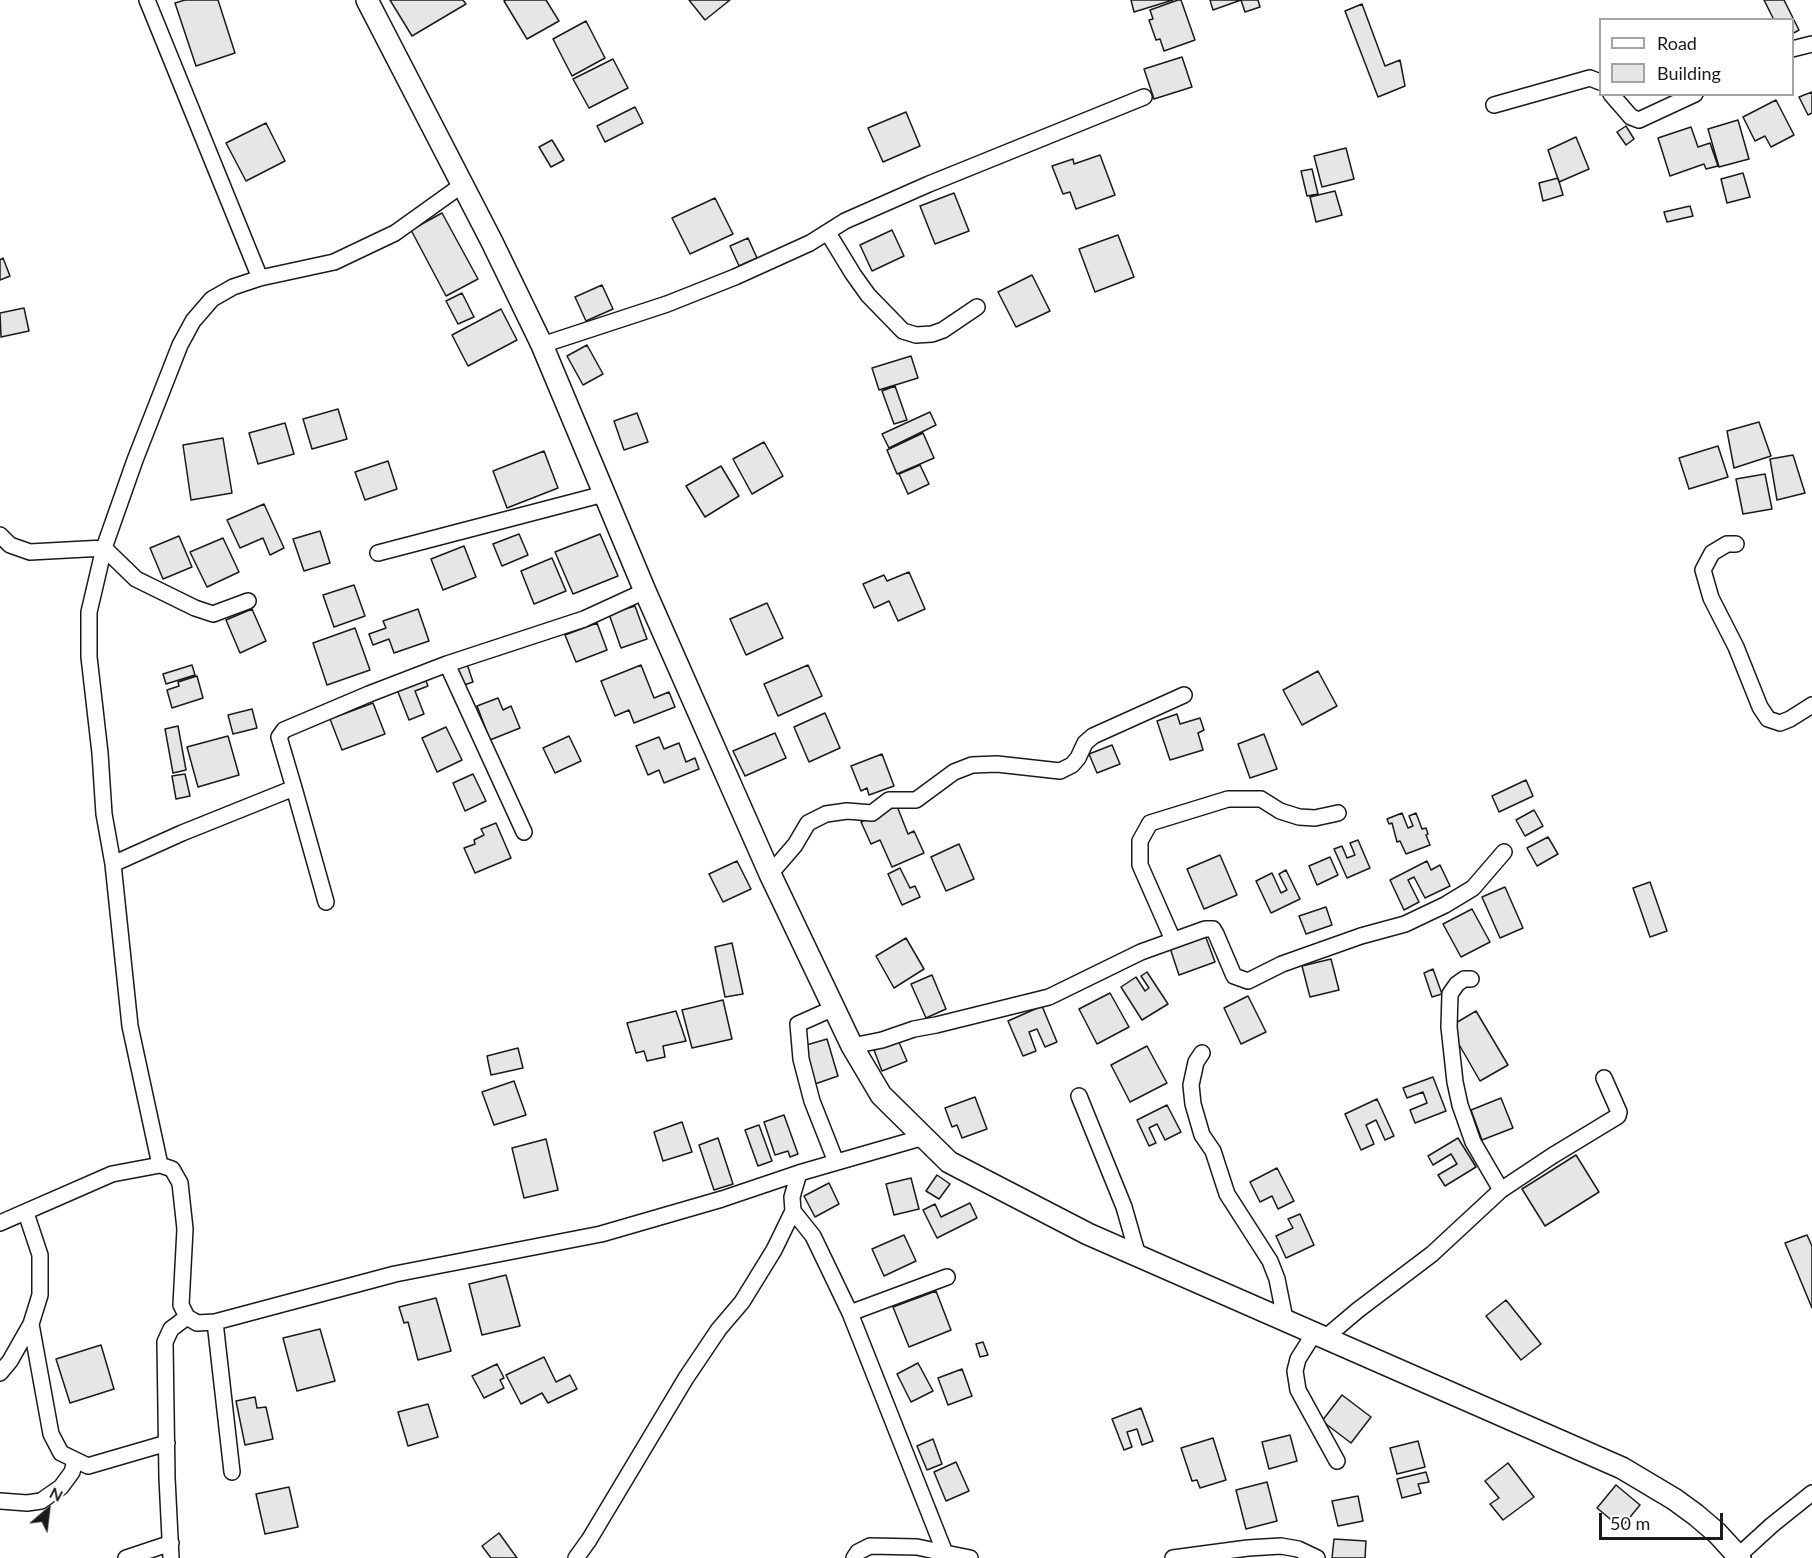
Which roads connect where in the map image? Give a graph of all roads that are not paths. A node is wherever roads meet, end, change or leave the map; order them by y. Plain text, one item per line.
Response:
1 (147, 0) edge
2 (367, 0) edge
3 (1812, 44) edge
4 (1794, 49) edge
5 (1599, 82) edge
6 (1613, 96) edge
7 (1691, 96) edge
8 (1144, 97) dead end
9 (1494, 105) dead end
10 (462, 185) junction
11 (828, 233) junction
12 (260, 278) junction
13 (977, 307) dead end
14 (542, 345) junction
15 (604, 494) junction
16 (0, 535) edge
17 (1736, 544) dead end
18 (104, 548) junction
19 (378, 553) dead end
20 (645, 591) junction
21 (248, 601) dead end
22 (447, 664) junction
23 (1184, 695) dead end
24 (1812, 705) edge
25 (294, 788) junction
26 (1338, 813) dead end
27 (524, 832) dead end
28 (1504, 852) dead end
29 (114, 864) junction
30 (770, 873) junction
31 (326, 902) dead end
32 (1173, 939) junction
33 (1471, 979) dead end
34 (834, 1008) junction
35 (852, 1046) junction
36 (1202, 1053) dead end
37 (1604, 1078) dead end
38 (1079, 1096) dead end
39 (924, 1137) junction
40 (837, 1162) junction
41 (160, 1165) junction
42 (799, 1173) junction
43 (1501, 1190) junction
44 (793, 1211) junction
45 (26, 1213) junction
46 (0, 1223) edge
47 (1138, 1256) junction
48 (947, 1277) dead end
49 (850, 1313) junction
50 (187, 1317) junction
51 (1286, 1319) junction
52 (215, 1322) junction
53 (31, 1324) junction
54 (1321, 1335) junction
55 (0, 1373) edge
56 (167, 1443) junction
57 (75, 1461) junction
58 (1337, 1461) dead end
59 (232, 1472) dead end
60 (1812, 1493) edge
61 (0, 1501) edge
62 (171, 1550) edge
63 (945, 1552) junction
64 (1739, 1557) edge
65 (126, 1558) edge
66 (576, 1558) edge
67 (854, 1558) edge
68 (970, 1558) edge
69 (1173, 1558) edge
70 (1317, 1558) edge

1 - 12 street
2 - 10 street
3 - 4 street
5 - 9 street
6 - 7 street
8 - 11 street
10 - 12 street
10 - 14 street
11 - 13 street
11 - 14 street
12 - 18 street
14 - 15 street
15 - 19 street
15 - 20 street
16 - 18 street
17 - 24 street
18 - 21 street
18 - 29 street
20 - 22 street
20 - 30 street
22 - 25 street
22 - 27 street
23 - 30 street
25 - 29 street
25 - 31 street
26 - 32 street
28 - 32 street
29 - 41 street
30 - 34 street
32 - 35 street
33 - 43 street
34 - 35 street
34 - 40 street
35 - 39 street
36 - 51 street
37 - 43 street
38 - 47 street
39 - 40 street
39 - 47 street
40 - 42 street
41 - 45 street
41 - 50 street
42 - 44 street
42 - 52 street
43 - 54 street
44 - 49 street
44 - 66 street
45 - 46 street
45 - 53 street
47 - 51 street
48 - 49 street
49 - 63 street
50 - 52 street
50 - 56 street
51 - 54 street
52 - 59 street
53 - 55 street
53 - 57 street
54 - 58 street
54 - 64 street
56 - 57 street
56 - 62 street
57 - 61 street
60 - 64 street
62 - 65 street
63 - 67 street
63 - 68 street
69 - 70 street

